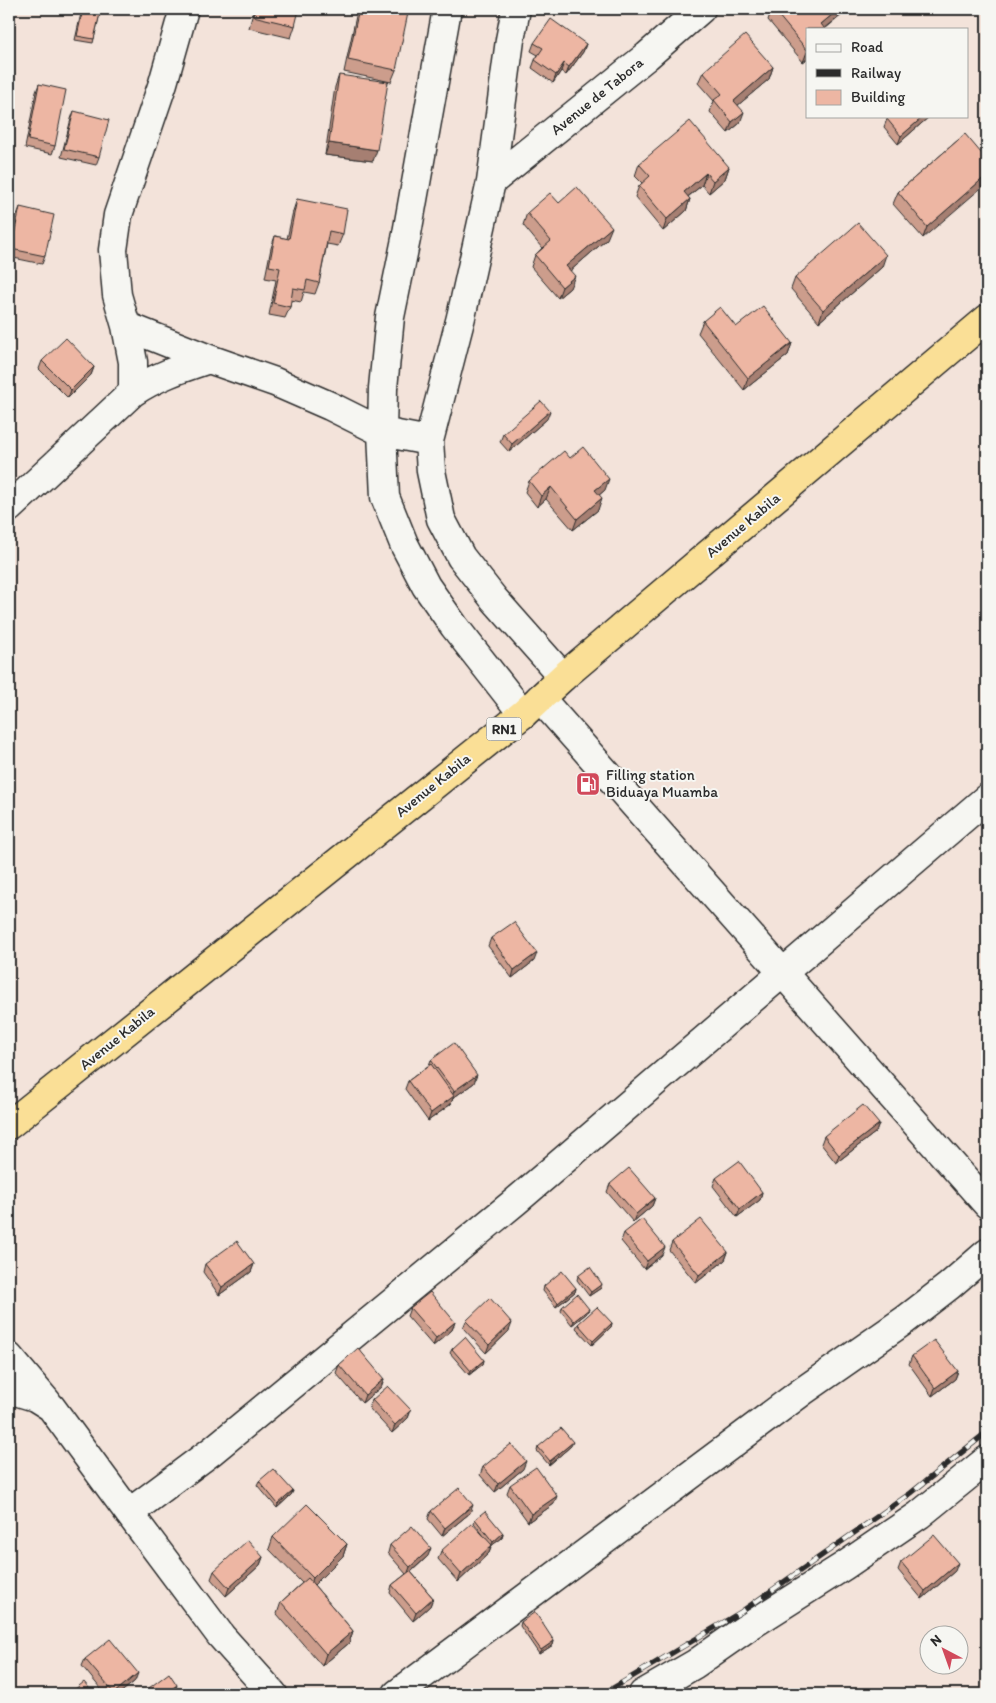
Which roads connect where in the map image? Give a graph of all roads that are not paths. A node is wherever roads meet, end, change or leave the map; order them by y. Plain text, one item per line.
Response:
1 (184, 9) edge
2 (447, 9) edge
3 (516, 9) edge
4 (701, 9) edge
5 (491, 182) junction
6 (987, 319) edge
7 (126, 326) junction
8 (209, 359) junction
9 (134, 392) junction
10 (382, 432) junction
11 (429, 441) junction
12 (9, 508) edge
13 (563, 677) junction
14 (531, 706) junction
15 (987, 798) edge
16 (783, 972) junction
17 (9, 1125) edge
18 (987, 1204) edge
19 (987, 1253) edge
20 (9, 1357) edge
21 (9, 1389) edge
22 (51, 1407) junction
23 (987, 1460) edge
24 (129, 1513) junction
25 (273, 1694) edge
26 (397, 1694) edge
27 (643, 1694) edge

1 - 7 street
2 - 10 street
3 - 5 street
4 - 5 street, Avenue de Tabora
5 - 11 street
6 - 13 highway, Avenue Kabila / RN1
7 - 8 street
7 - 9 street
8 - 9 street
8 - 10 street
9 - 12 street
10 - 11 street
10 - 14 street
11 - 13 street
13 - 14 highway, Avenue Kabila / RN1
14 - 16 street
14 - 17 highway, Avenue Kabila / RN1
15 - 16 street
16 - 18 street
16 - 24 street
19 - 26 street
20 - 22 street
21 - 22 street
22 - 24 street
23 - 27 street
24 - 25 street

